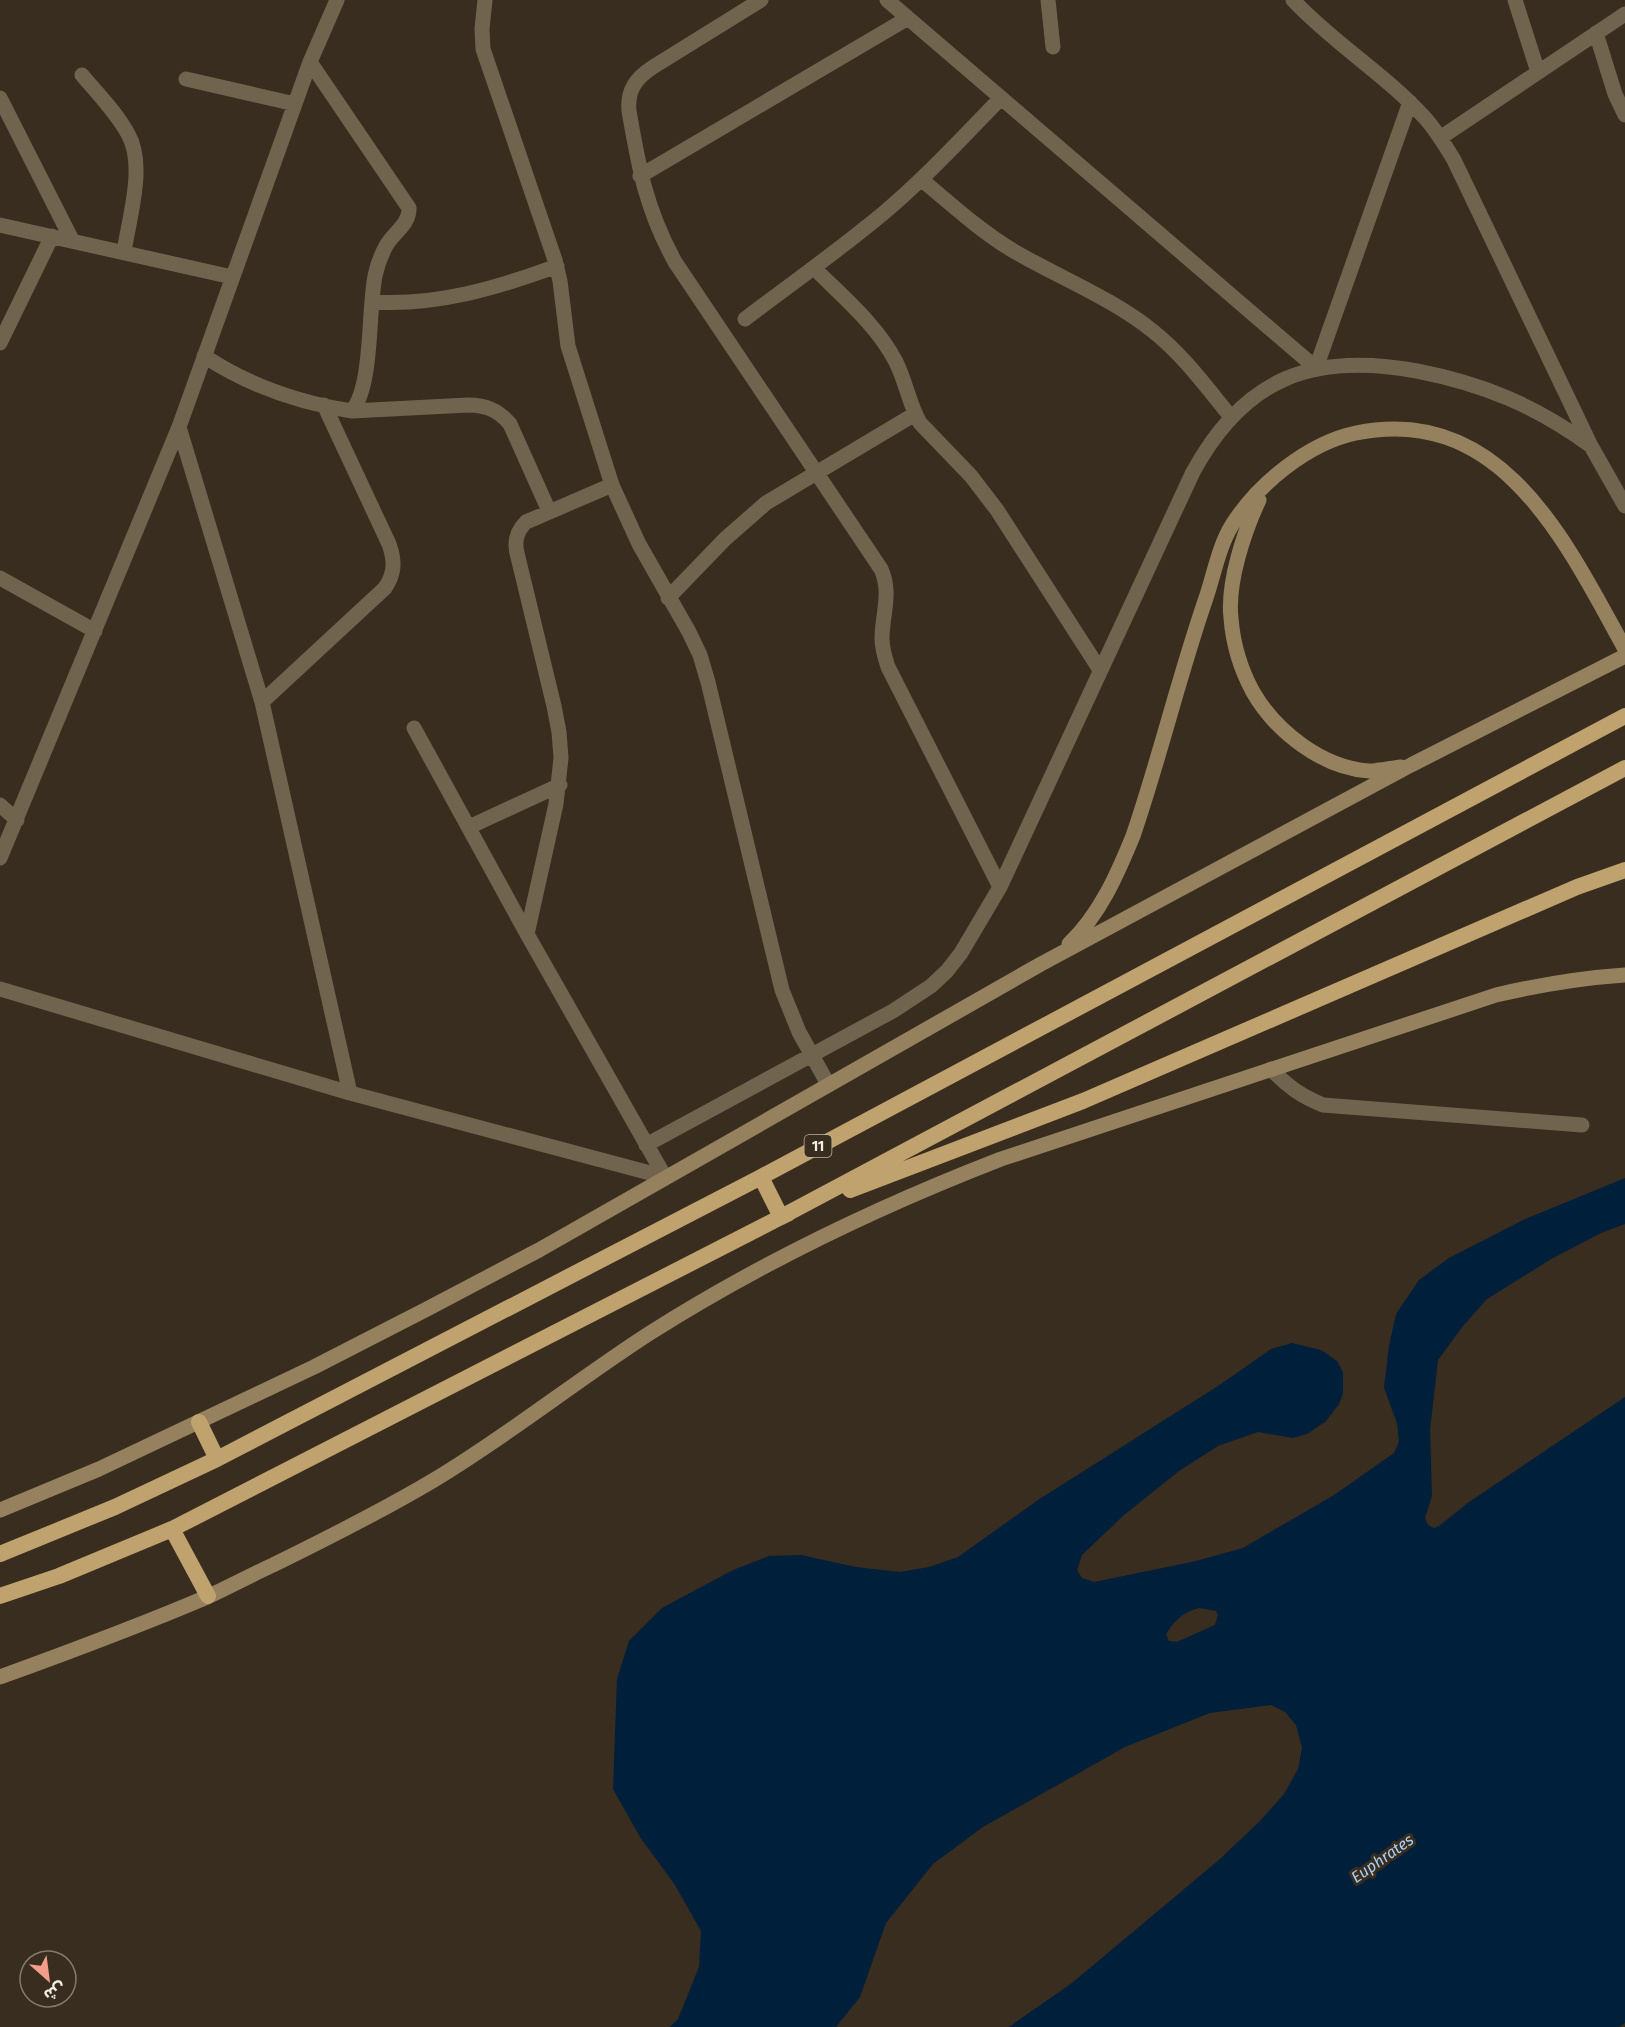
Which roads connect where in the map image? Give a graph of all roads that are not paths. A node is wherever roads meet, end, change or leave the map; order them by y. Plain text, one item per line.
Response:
1 (337, 0) edge
2 (485, 0) edge
3 (761, 0) edge
4 (887, 0) edge
5 (1048, 0) edge
6 (1293, 0) edge
7 (1515, 0) edge
8 (1625, 14) edge
9 (908, 18) junction
10 (1596, 33) junction
11 (1053, 47) dead end
12 (310, 62) junction
13 (1538, 72) junction
14 (82, 75) dead end
15 (186, 79) dead end
16 (0, 98) edge
17 (1000, 99) junction
18 (1410, 102) junction
19 (295, 104) junction
20 (1625, 115) edge
21 (1440, 138) junction
22 (640, 176) junction
23 (921, 180) junction
24 (0, 225) edge
25 (52, 236) junction
26 (72, 240) junction
27 (124, 252) junction
28 (556, 266) junction
29 (814, 268) junction
30 (232, 277) junction
31 (373, 302) junction
32 (745, 319) dead end
33 (0, 343) edge
34 (204, 356) junction
35 (1316, 368) junction
36 (324, 405) junction
37 (352, 411) junction
38 (915, 414) junction
39 (1231, 417) junction
40 (178, 427) junction
41 (1591, 446) junction
42 (816, 472) junction
43 (612, 485) junction
44 (1266, 486) junction
45 (1625, 506) edge
46 (549, 511) junction
47 (0, 578) edge
48 (668, 598) junction
49 (94, 631) junction
50 (1625, 649) edge
51 (1625, 656) edge
52 (1100, 670) junction
53 (262, 702) junction
54 (1625, 716) edge
55 (414, 728) dead end
56 (1412, 765) junction
57 (1625, 768) edge
58 (560, 785) junction
59 (0, 805) edge
60 (17, 820) junction
61 (469, 827) junction
62 (0, 858) edge
63 (1625, 870) edge
64 (1000, 887) junction
65 (526, 934) junction
66 (1041, 964) junction
67 (1625, 975) edge
68 (0, 989) edge
69 (812, 1054) junction
70 (1271, 1069) junction
71 (828, 1084) junction
72 (350, 1093) junction
73 (1582, 1125) dead end
74 (646, 1145) junction
75 (665, 1177) junction
76 (761, 1177) junction
77 (781, 1217) junction
78 (200, 1422) junction
79 (217, 1459) junction
80 (0, 1510) edge
81 (172, 1528) junction
82 (0, 1554) edge
83 (0, 1596) edge
84 (208, 1596) junction
85 (0, 1677) edge

1 - 12 street
2 - 28 street
3 - 22 street
4 - 9 street
5 - 11 street
6 - 18 street
7 - 13 street
8 - 10 street
9 - 17 street
9 - 22 street
10 - 13 street
10 - 20 street
12 - 19 street
12 - 31 street
13 - 21 street
14 - 27 street
15 - 19 street
16 - 26 street
17 - 23 street
17 - 35 street
18 - 21 street
18 - 35 street
19 - 30 street
21 - 41 street
22 - 42 street
23 - 29 street
23 - 39 street
24 - 25 street
25 - 26 street
25 - 33 street
26 - 27 street
27 - 30 street
28 - 31 street
28 - 43 street
29 - 32 street
29 - 38 street
30 - 34 street
31 - 37 street
34 - 36 street
34 - 40 street
35 - 39 street
35 - 41 street
36 - 37 street
36 - 53 street
37 - 46 street
38 - 42 street
38 - 52 street
39 - 52 street
40 - 49 street
40 - 53 street
41 - 45 street
42 - 48 street
42 - 64 street
43 - 46 street
43 - 48 street
44 - 50 main road
44 - 56 main road
44 - 66 main road
46 - 58 street
47 - 49 street
48 - 69 street
49 - 60 street
51 - 56 main road
52 - 64 street
53 - 72 street
54 - 76 highway, 11
55 - 61 street
56 - 66 main road
57 - 77 highway
58 - 61 street
58 - 65 street
59 - 60 street
60 - 62 street
61 - 65 street
63 - 77 highway
64 - 69 street
65 - 74 street
66 - 71 main road
67 - 70 main road
68 - 72 street
69 - 71 street
69 - 74 street
70 - 73 street
70 - 84 main road
71 - 75 main road
72 - 75 street
74 - 75 street
75 - 78 main road
76 - 77 highway
76 - 79 highway, 11
77 - 81 highway
78 - 79 highway
78 - 80 main road
79 - 82 highway, 11
81 - 83 highway
81 - 84 highway
84 - 85 main road

